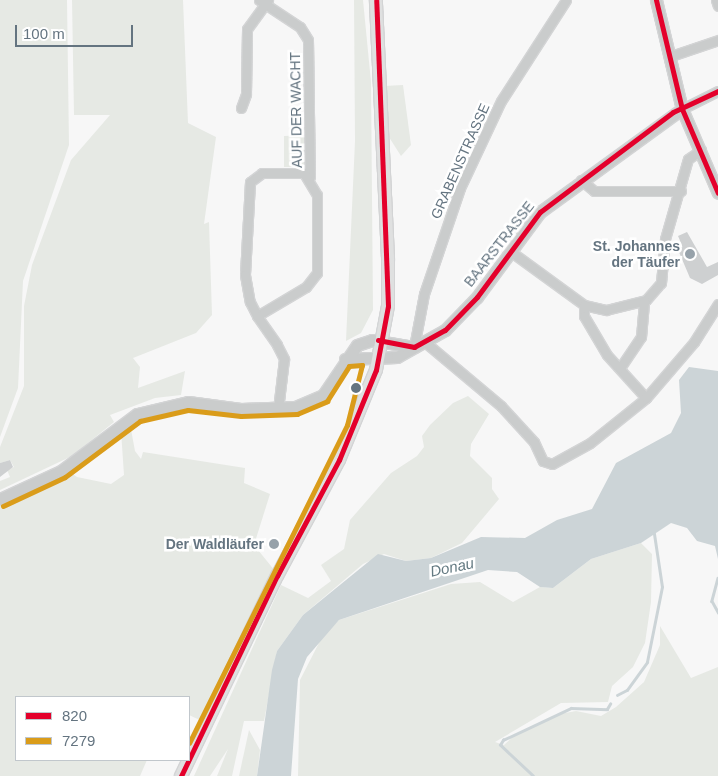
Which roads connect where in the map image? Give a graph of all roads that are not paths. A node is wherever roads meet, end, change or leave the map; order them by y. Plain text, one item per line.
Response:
1 (368, 0) edge
2 (376, 0) edge
3 (566, 0) edge
4 (656, 0) edge
5 (716, 0) edge
6 (264, 1) edge
7 (718, 6) edge
8 (718, 40) edge
9 (671, 56) junction
10 (718, 91) edge
11 (241, 108) dead end
12 (682, 109) junction
13 (380, 113) junction
14 (702, 150) junction
15 (310, 177) junction
16 (581, 180) junction
17 (681, 190) junction
18 (718, 193) edge
19 (510, 251) junction
20 (644, 301) junction
21 (718, 304) edge
22 (584, 305) junction
23 (257, 316) junction
24 (378, 341) junction
25 (426, 343) junction
26 (414, 347) junction
27 (375, 357) junction
28 (345, 359) junction
29 (620, 368) junction
30 (646, 398) junction
31 (278, 409) junction
32 (0, 499) edge
33 (190, 757) edge
34 (188, 761) edge
35 (181, 776) edge

1 - 13 main road
2 - 13 main road
3 - 26 street, GRABENSTRASSE
4 - 9 street
5 - 7 street
6 - 11 street, AUF DER WACHT
6 - 15 street, AUF DER WACHT
8 - 9 street
9 - 12 street
10 - 12 street
12 - 14 street
12 - 16 street, BAARSTRASSE
13 - 24 main road
14 - 17 street
14 - 18 street
15 - 23 street, AUF DER WACHT
15 - 23 street
16 - 17 street
16 - 19 street, BAARSTRASSE
17 - 20 street
19 - 22 street
19 - 25 street, BAARSTRASSE
20 - 22 street
20 - 29 street
21 - 30 street
22 - 29 street
23 - 31 street
24 - 26 street, BAARSTRASSE
24 - 27 main road
24 - 28 street
25 - 26 street, BAARSTRASSE
25 - 30 street
26 - 27 street, BAARSTRASSE
27 - 28 street, BAARSTRASSE
27 - 33 main road
28 - 31 street
29 - 30 street
31 - 32 street
34 - 35 main road

